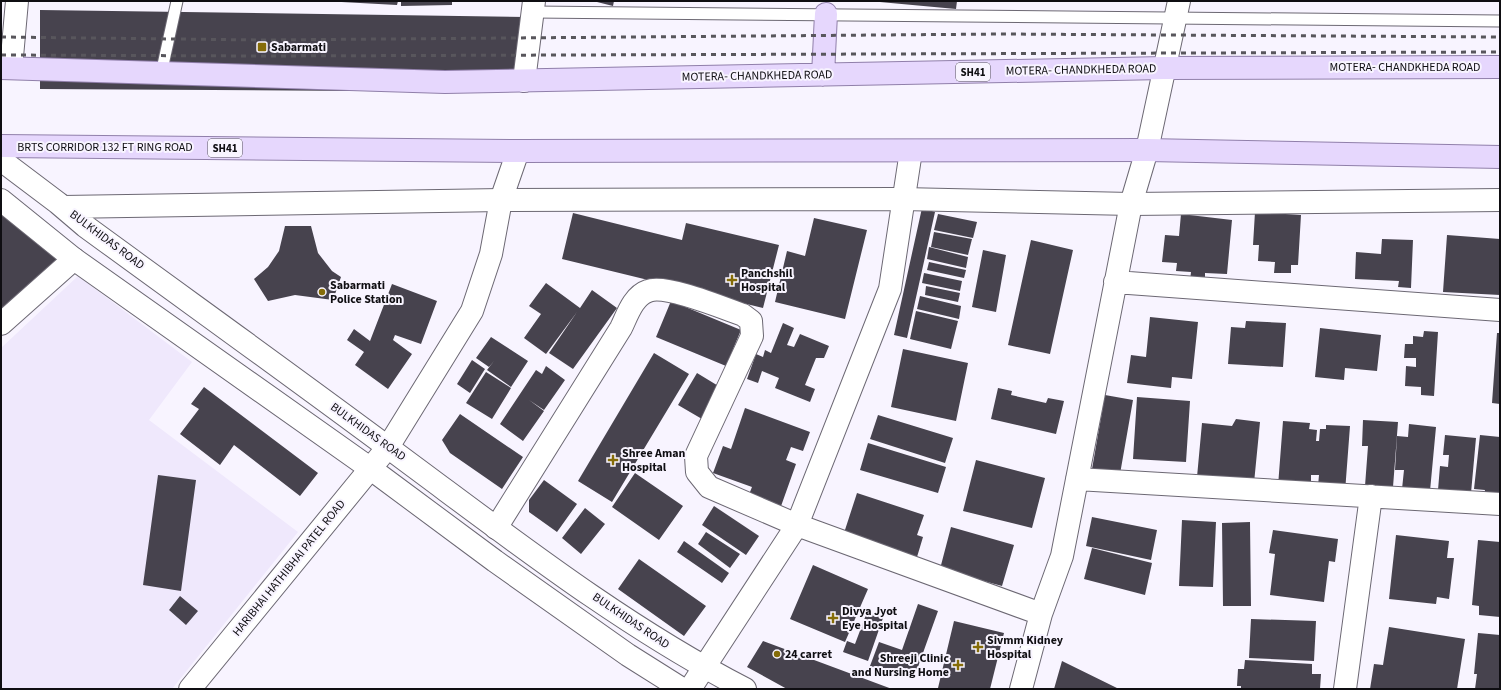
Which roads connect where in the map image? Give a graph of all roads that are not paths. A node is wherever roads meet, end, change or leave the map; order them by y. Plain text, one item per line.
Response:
1 (17, 1) edge
2 (176, 1) edge
3 (533, 6) edge
4 (1178, 9) edge
5 (826, 14) junction
6 (1500, 21) edge
7 (1500, 67) edge
8 (6, 68) edge
9 (1164, 68) junction
10 (161, 74) junction
11 (823, 75) junction
12 (524, 81) junction
13 (1, 146) edge
14 (1147, 150) junction
15 (910, 151) junction
16 (518, 152) junction
17 (1500, 157) edge
18 (1, 160) edge
19 (902, 199) junction
20 (501, 200) junction
21 (1500, 200) edge
22 (2, 201) edge
23 (1131, 204) junction
24 (61, 205) junction
25 (74, 258) junction
26 (1116, 282) junction
27 (1500, 310) edge
28 (1, 324) edge
29 (388, 448) junction
30 (371, 469) junction
31 (1077, 479) junction
32 (1371, 496) junction
33 (1500, 504) edge
34 (797, 525) junction
35 (496, 528) junction
36 (1041, 614) junction
37 (703, 668) junction
38 (190, 689) edge
39 (682, 689) edge
40 (690, 689) edge
41 (745, 689) edge
42 (1021, 689) edge
43 (1345, 689) edge

1 - 8 street
2 - 10 lane
3 - 5 lane
3 - 12 street
4 - 5 lane
4 - 6 lane
4 - 9 street
5 - 11 main road
7 - 9 main road, MOTERA- CHANDKHEDA ROAD / SH41
8 - 10 main road, SH41
9 - 11 main road, MOTERA- CHANDKHEDA ROAD / SH41
9 - 14 street
10 - 12 main road, MOTERA- CHANDKHEDA ROAD / SH41
11 - 12 main road, MOTERA- CHANDKHEDA ROAD / SH41
13 - 16 main road, BRTS CORRIDOR 132 FT RING ROAD / SH41
14 - 15 main road, SH41
14 - 17 main road, SH41
14 - 23 street
15 - 16 main road, SH41
15 - 19 street
16 - 20 street, HARIBHAI HATHIBHAI PATEL ROAD
18 - 24 street, BULKHIDAS ROAD
19 - 20 street
19 - 23 street
19 - 34 street
20 - 24 street
20 - 29 street, HARIBHAI HATHIBHAI PATEL ROAD
21 - 23 street
22 - 24 street
22 - 25 street
23 - 26 street
24 - 29 street, BULKHIDAS ROAD
25 - 28 street
25 - 30 street
26 - 27 street
26 - 31 street
29 - 30 street, HARIBHAI HATHIBHAI PATEL ROAD
29 - 35 street, BULKHIDAS ROAD
30 - 38 street, HARIBHAI HATHIBHAI PATEL ROAD
30 - 39 street
31 - 32 street
31 - 36 street
32 - 33 street
32 - 43 street
34 - 35 street
34 - 36 street
34 - 37 street
35 - 37 street, BULKHIDAS ROAD
36 - 42 street
37 - 40 street
37 - 41 street, BULKHIDAS ROAD

